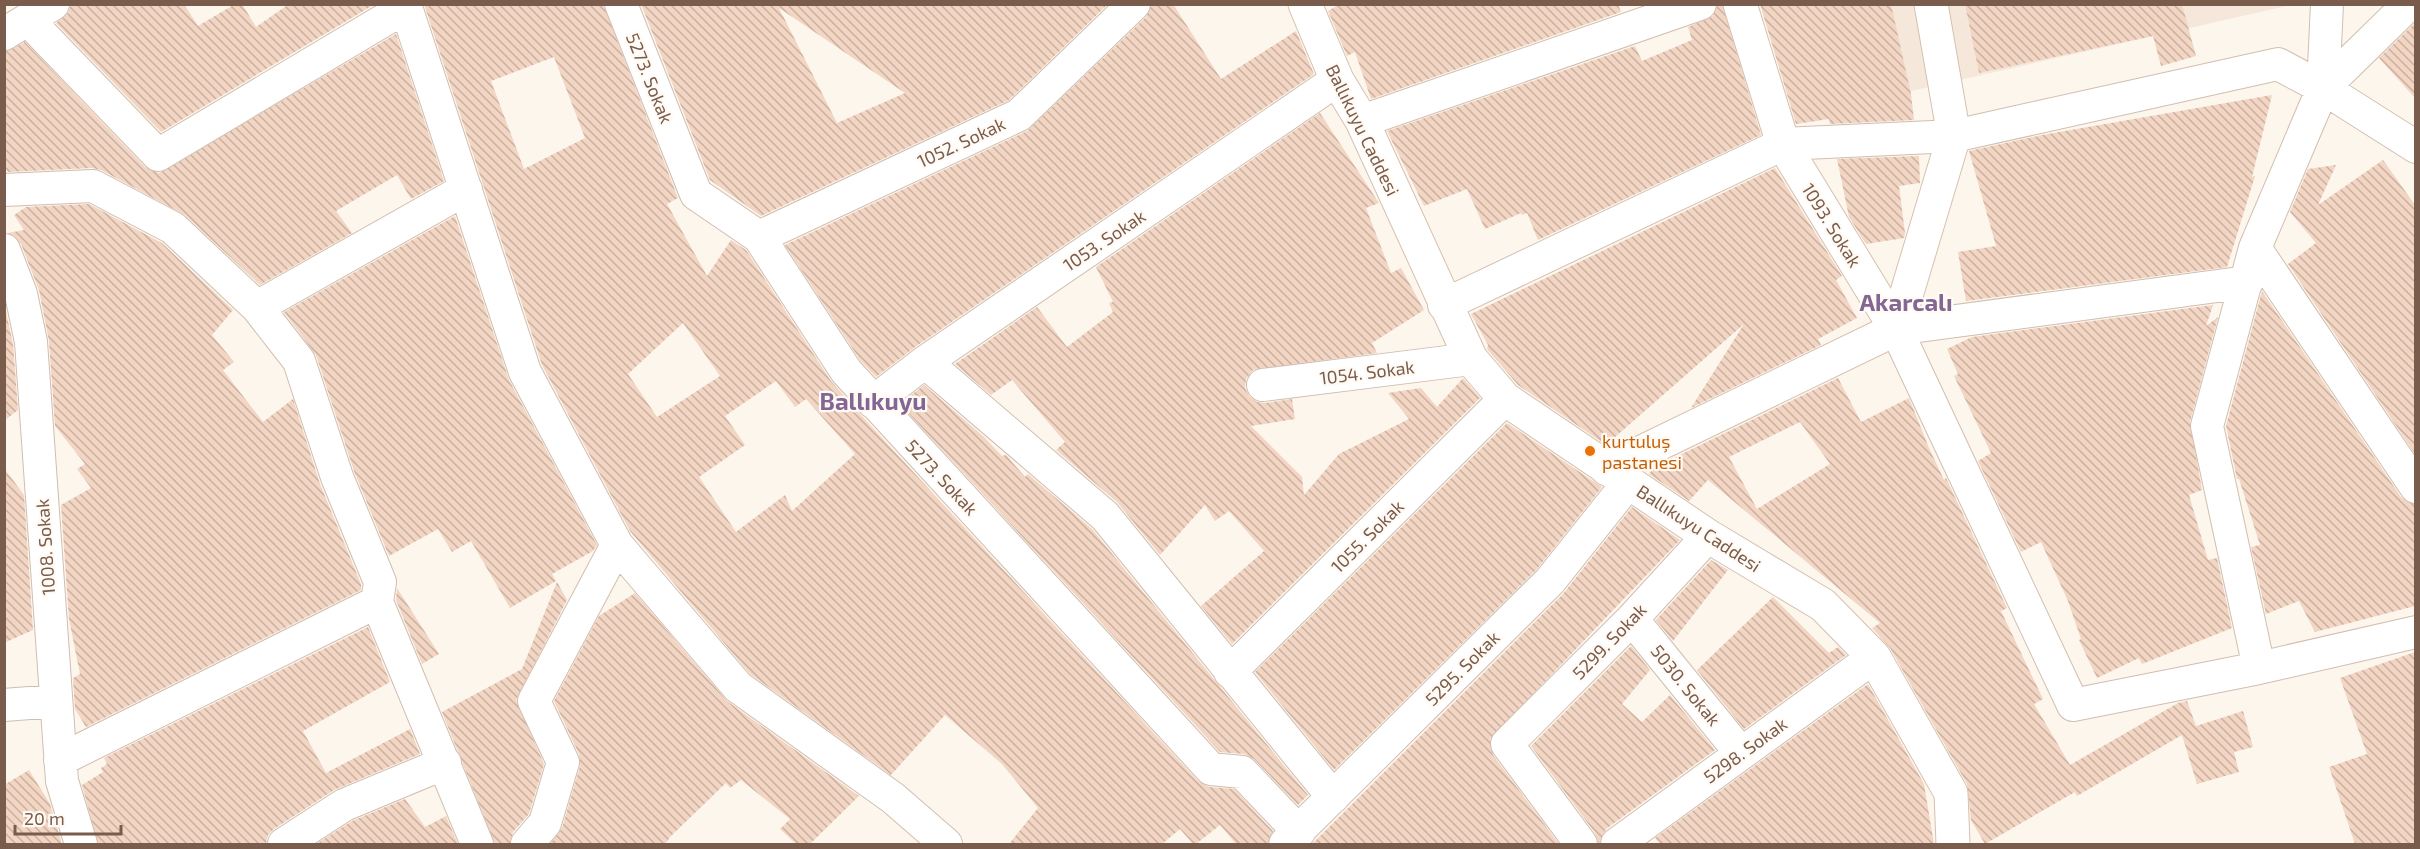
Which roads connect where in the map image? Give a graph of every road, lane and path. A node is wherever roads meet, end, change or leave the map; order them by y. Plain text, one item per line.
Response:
1 (621, 4) edge
2 (1134, 4) edge
3 (1305, 4) edge
4 (1700, 4) edge
5 (1740, 4) edge
6 (1931, 4) edge
7 (2327, 4) edge
8 (2409, 4) edge
9 (406, 6) edge
10 (28, 20) edge
11 (1337, 80) junction
12 (2323, 88) junction
13 (1362, 121) junction
14 (1954, 136) junction
15 (1783, 144) junction
16 (2415, 147) edge
17 (466, 189) junction
18 (4, 190) edge
19 (759, 237) junction
20 (2255, 248) junction
21 (4, 250) edge
22 (2247, 282) junction
23 (13, 302) edge
24 (1444, 305) junction
25 (257, 307) junction
26 (1896, 329) junction
27 (1471, 359) junction
28 (926, 362) junction
29 (1263, 385) dead end
30 (1505, 399) junction
31 (873, 402) junction
32 (1617, 476) junction
33 (2415, 486) edge
34 (1708, 536) junction
35 (617, 545) junction
36 (377, 602) junction
37 (1632, 619) junction
38 (2415, 633) edge
39 (1874, 657) junction
40 (2259, 668) junction
41 (1230, 672) junction
42 (55, 701) junction
43 (4, 705) edge
44 (1740, 752) junction
45 (60, 760) junction
46 (445, 763) junction
47 (1333, 797) junction
48 (1292, 838) edge
49 (81, 844) edge
50 (284, 844) edge
51 (477, 844) edge
52 (527, 844) edge
53 (946, 844) edge
54 (1581, 844) edge
55 (1617, 844) edge
56 (1953, 844) edge

1 - 19 street, 5273. Sokak
2 - 19 street, 1052. Sokak
3 - 11 main road, Ballıkuyu Caddesi
4 - 13 street
5 - 15 main road, 1093. Sokak
6 - 14 main road
7 - 12 street
8 - 12 street
9 - 10 street
9 - 17 street
11 - 13 main road, Ballıkuyu Caddesi
11 - 28 street, 1053. Sokak
12 - 14 street
12 - 16 street
12 - 20 street
13 - 24 main road, Ballıkuyu Caddesi
14 - 15 street
14 - 26 main road
15 - 24 street
15 - 26 main road, 1093. Sokak
17 - 25 street
17 - 35 street
18 - 25 street
19 - 31 street, 5273. Sokak
20 - 22 street
20 - 33 street
21 - 23 street, 1008. Sokak
22 - 26 street
22 - 40 street
23 - 42 street, 1008. Sokak
24 - 27 main road, Ballıkuyu Caddesi
25 - 36 street
26 - 32 main road
26 - 40 street
27 - 29 street, 1054. Sokak
27 - 30 main road, Ballıkuyu Caddesi
28 - 31 street, 1053. Sokak
28 - 41 street
30 - 32 main road, Ballıkuyu Caddesi
30 - 41 street, 1055. Sokak
31 - 48 street, 5273. Sokak
32 - 34 main road, Ballıkuyu Caddesi
32 - 47 street, 5295. Sokak
34 - 37 street, 5299. Sokak
34 - 39 main road, Ballıkuyu Caddesi
35 - 52 street
35 - 53 street
36 - 45 street
36 - 46 street
37 - 44 street, 5030. Sokak
37 - 54 street, 5299. Sokak
38 - 40 street
39 - 44 street, 5298. Sokak
39 - 56 main road, Ballıkuyu Caddesi
41 - 47 street
42 - 43 street
42 - 45 street, 1008. Sokak
44 - 55 street, 5298. Sokak
45 - 49 street, 1008. Sokak
46 - 50 street
46 - 51 street
47 - 48 street, 5295. Sokak

